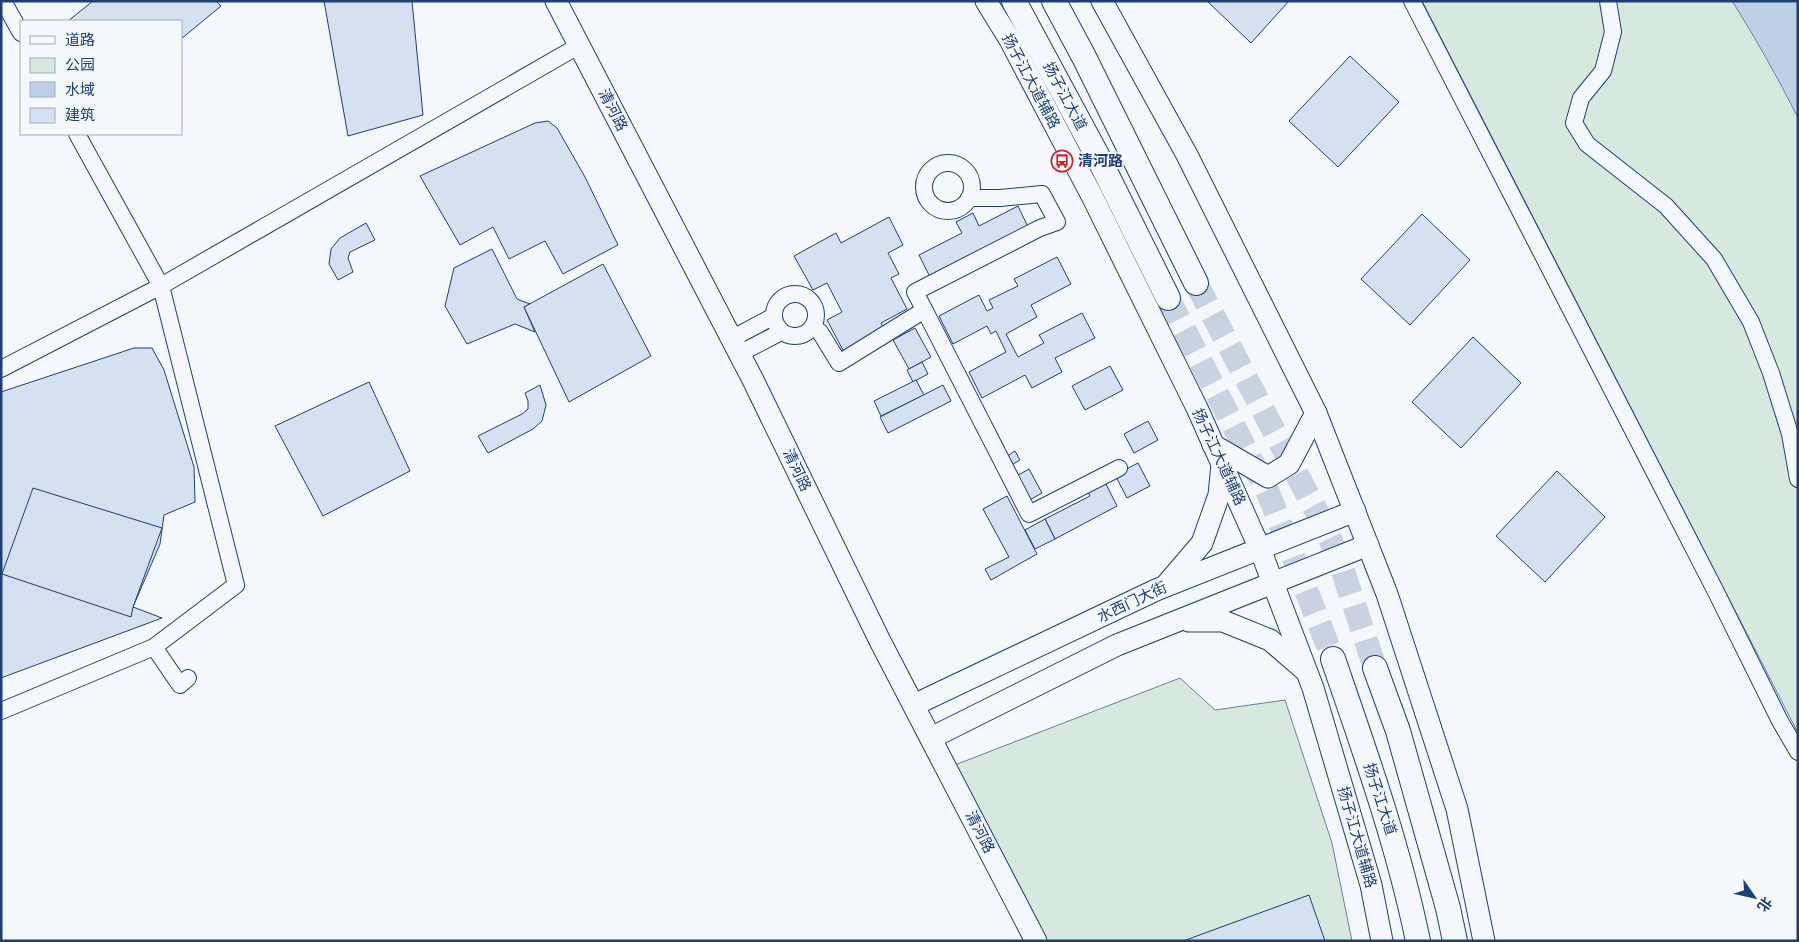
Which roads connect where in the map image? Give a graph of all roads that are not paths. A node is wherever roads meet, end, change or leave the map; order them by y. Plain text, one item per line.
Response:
1 (3, 1) edge
2 (556, 1) edge
3 (986, 1) edge
4 (1014, 1) edge
5 (1054, 1) edge
6 (1102, 1) edge
7 (1412, 1) edge
8 (1608, 1) edge
9 (20, 31) edge
10 (580, 45) junction
11 (78, 135) edge
12 (969, 198) dead end
13 (1196, 283) tunnel mouth
14 (161, 286) junction
15 (1168, 298) tunnel mouth
16 (925, 312) junction
17 (774, 316) junction
18 (813, 327) junction
19 (782, 332) junction
20 (735, 346) junction
21 (1, 369) edge
22 (1316, 413) junction
23 (1218, 454) junction
24 (1119, 468) dead end
25 (1798, 479) edge
26 (1355, 511) junction
27 (1368, 545) junction
28 (1260, 549) junction
29 (1273, 582) junction
30 (1164, 587) junction
31 (1176, 621) junction
32 (154, 647) junction
33 (1333, 659) tunnel mouth
34 (1375, 668) tunnel mouth
35 (1307, 672) junction
36 (188, 678) dead end
37 (914, 705) junction
38 (1, 711) edge
39 (931, 738) junction
40 (1798, 752) edge
41 (1036, 941) edge
42 (1382, 941) edge
43 (1418, 941) edge
44 (1454, 941) edge
45 (1484, 941) edge

1 - 9 street
2 - 10 main road, 清河路
3 - 23 main road, 扬子江大道辅路
4 - 15 highway, 扬子江大道
5 - 13 highway
6 - 22 main road
7 - 40 street
8 - 25 street
10 - 14 street
10 - 20 main road, 清河路
11 - 14 street
12 - 16 street
14 - 21 street
14 - 32 street
16 - 18 street
16 - 24 street
17 - 18 street
17 - 19 street
17 - 20 street
18 - 19 street
19 - 20 street
20 - 37 main road, 清河路
22 - 23 main road
22 - 26 main road
23 - 28 main road, 扬子江大道辅路
23 - 30 main road
26 - 27 main road
26 - 28 main road, 水西门大街
27 - 29 main road
27 - 45 main road
28 - 29 main road, 扬子江大道辅路
28 - 30 main road, 水西门大街
29 - 31 main road
29 - 35 main road, 扬子江大道辅路
30 - 37 main road, 水西门大街
31 - 35 main road
31 - 39 main road
32 - 36 street
32 - 38 street
33 - 43 highway, 扬子江大道
34 - 44 highway
35 - 42 main road, 扬子江大道辅路
37 - 39 main road, 清河路
39 - 41 main road, 清河路

